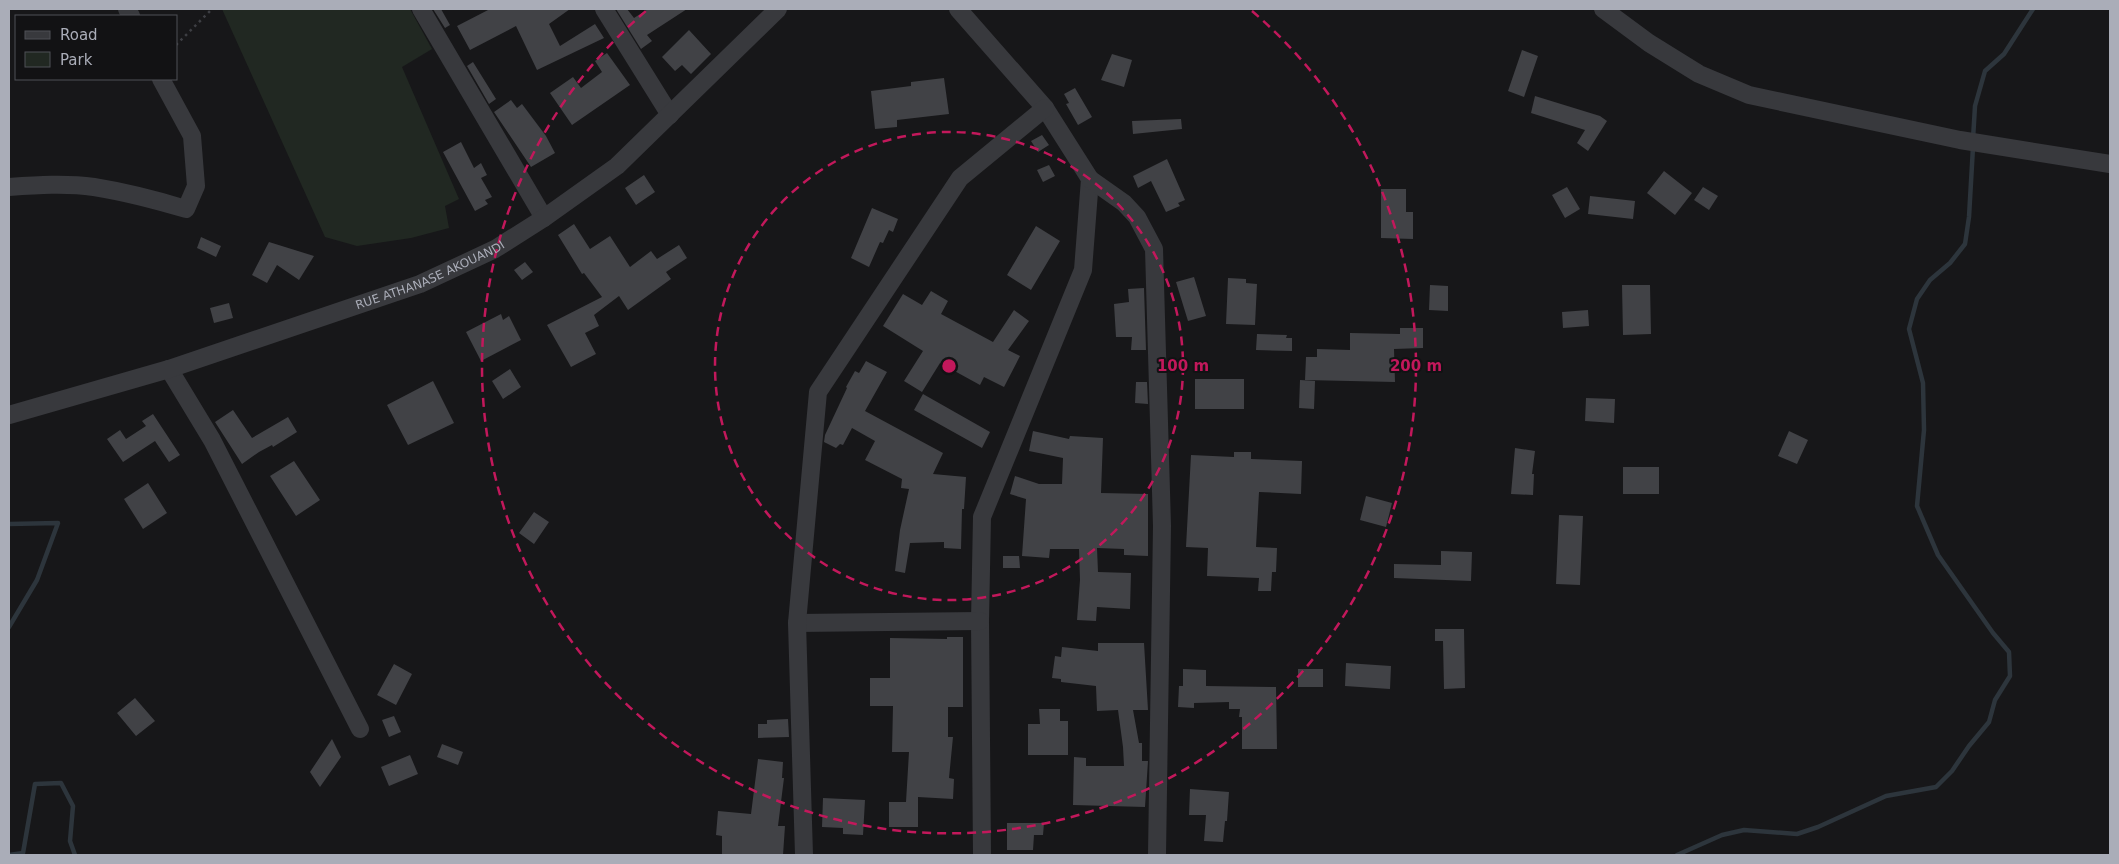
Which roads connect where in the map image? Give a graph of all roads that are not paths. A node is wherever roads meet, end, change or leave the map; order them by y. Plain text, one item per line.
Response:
1 (420, 9) edge
2 (604, 9) edge
3 (778, 9) edge
4 (958, 9) edge
5 (1602, 9) edge
6 (162, 80) edge
7 (1045, 108) junction
8 (670, 115) junction
9 (2110, 164) edge
10 (1090, 179) junction
11 (9, 188) edge
12 (544, 218) junction
13 (169, 369) junction
14 (9, 415) edge
15 (980, 621) junction
16 (797, 623) junction
17 (360, 729) dead end
18 (804, 855) edge
19 (982, 855) edge
20 (1157, 855) edge

1 - 12 street
2 - 8 street
3 - 8 street, RUE ATHANASE AKOUANDI
4 - 7 street
5 - 9 street
6 - 11 street
7 - 10 street
7 - 16 street
8 - 12 street, RUE ATHANASE AKOUANDI
10 - 15 street
10 - 20 street
12 - 13 street, RUE ATHANASE AKOUANDI
13 - 14 street, RUE ATHANASE AKOUANDI
13 - 17 street
15 - 16 street
15 - 19 street
16 - 18 street

